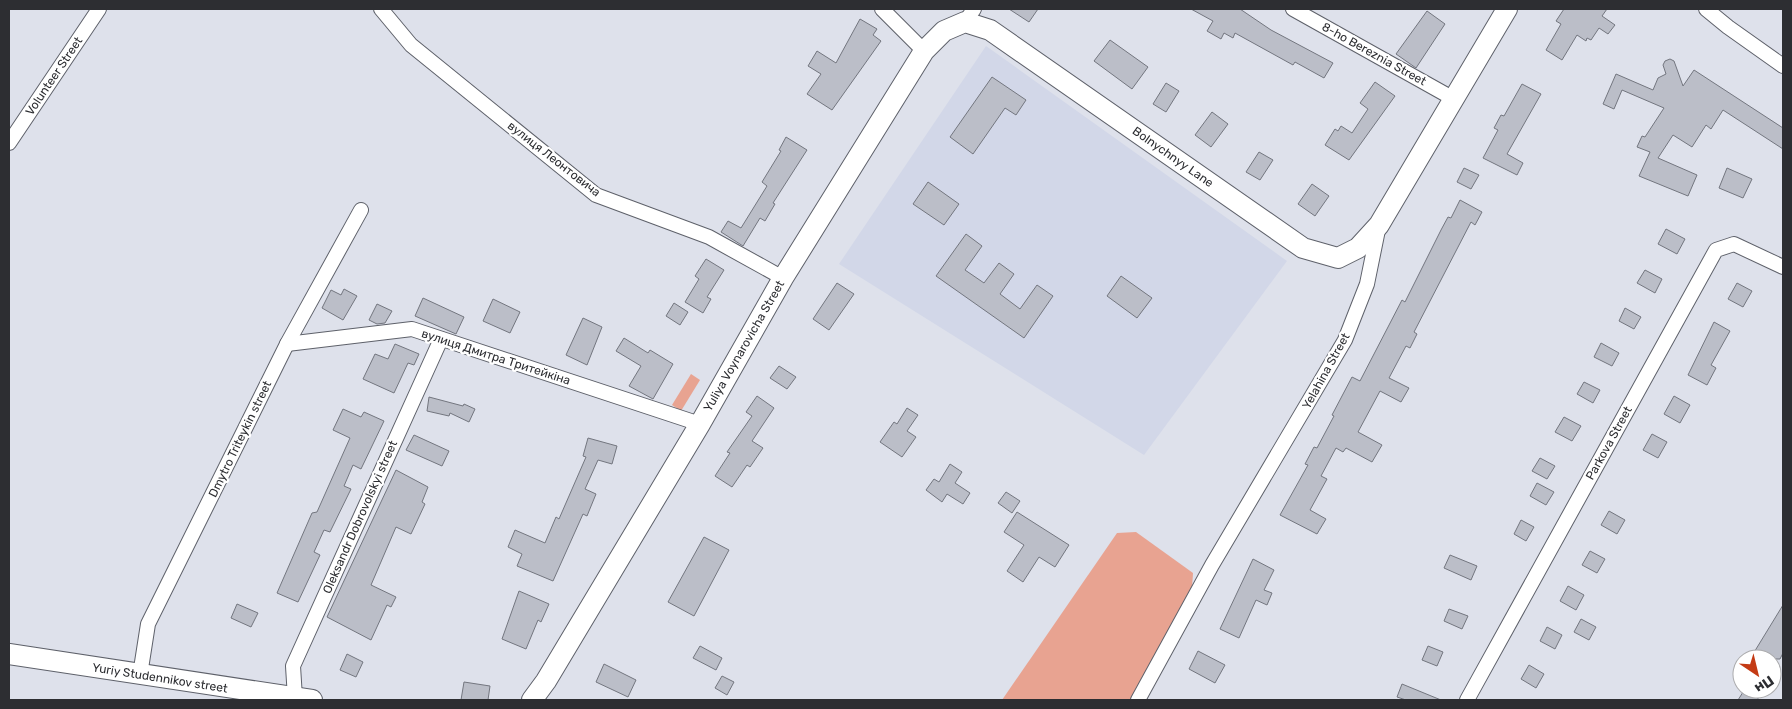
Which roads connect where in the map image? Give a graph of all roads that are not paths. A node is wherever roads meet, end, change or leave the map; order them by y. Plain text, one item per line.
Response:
1 (99, 9) edge
2 (381, 9) edge
3 (882, 9) edge
4 (1293, 9) edge
5 (1508, 9) edge
6 (1706, 9) edge
7 (970, 16) edge
8 (924, 51) junction
9 (1783, 66) edge
10 (1454, 99) junction
11 (9, 143) edge
12 (361, 210) dead end
13 (1379, 225) junction
14 (1783, 267) edge
15 (783, 278) junction
16 (441, 340) junction
17 (287, 344) junction
18 (700, 424) junction
19 (9, 654) edge
20 (140, 675) junction
21 (304, 699) edge
22 (532, 700) edge
23 (1138, 700) edge
24 (1467, 700) edge

1 - 11 street, Volunteer Street
2 - 15 street, вулиця Леонтовича
3 - 8 street
4 - 10 street, 8-ho Bereznia Street
5 - 10 main road, Yelahina Street
6 - 9 street
7 - 8 main road, Yuliya Voynarovicha Street
7 - 13 main road, Bolnychnyy Lane
8 - 15 main road, Yuliya Voynarovicha Street
10 - 13 main road, Yelahina Street
12 - 17 street, Dmytro Triteykin street
13 - 23 street, Yelahina Street
14 - 24 street, Parkova Street
15 - 18 main road, Yuliya Voynarovicha Street
16 - 17 street, вулиця Дмитра Тритейкіна
16 - 18 street, вулиця Дмитра Тритейкіна
16 - 21 street, Oleksandr Dobrovolskyi street
17 - 20 street, Dmytro Triteykin street
18 - 22 main road, Yuliya Voynarovicha Street
19 - 20 main road, Yuriy Studennikov street
20 - 21 main road, Yuriy Studennikov street

